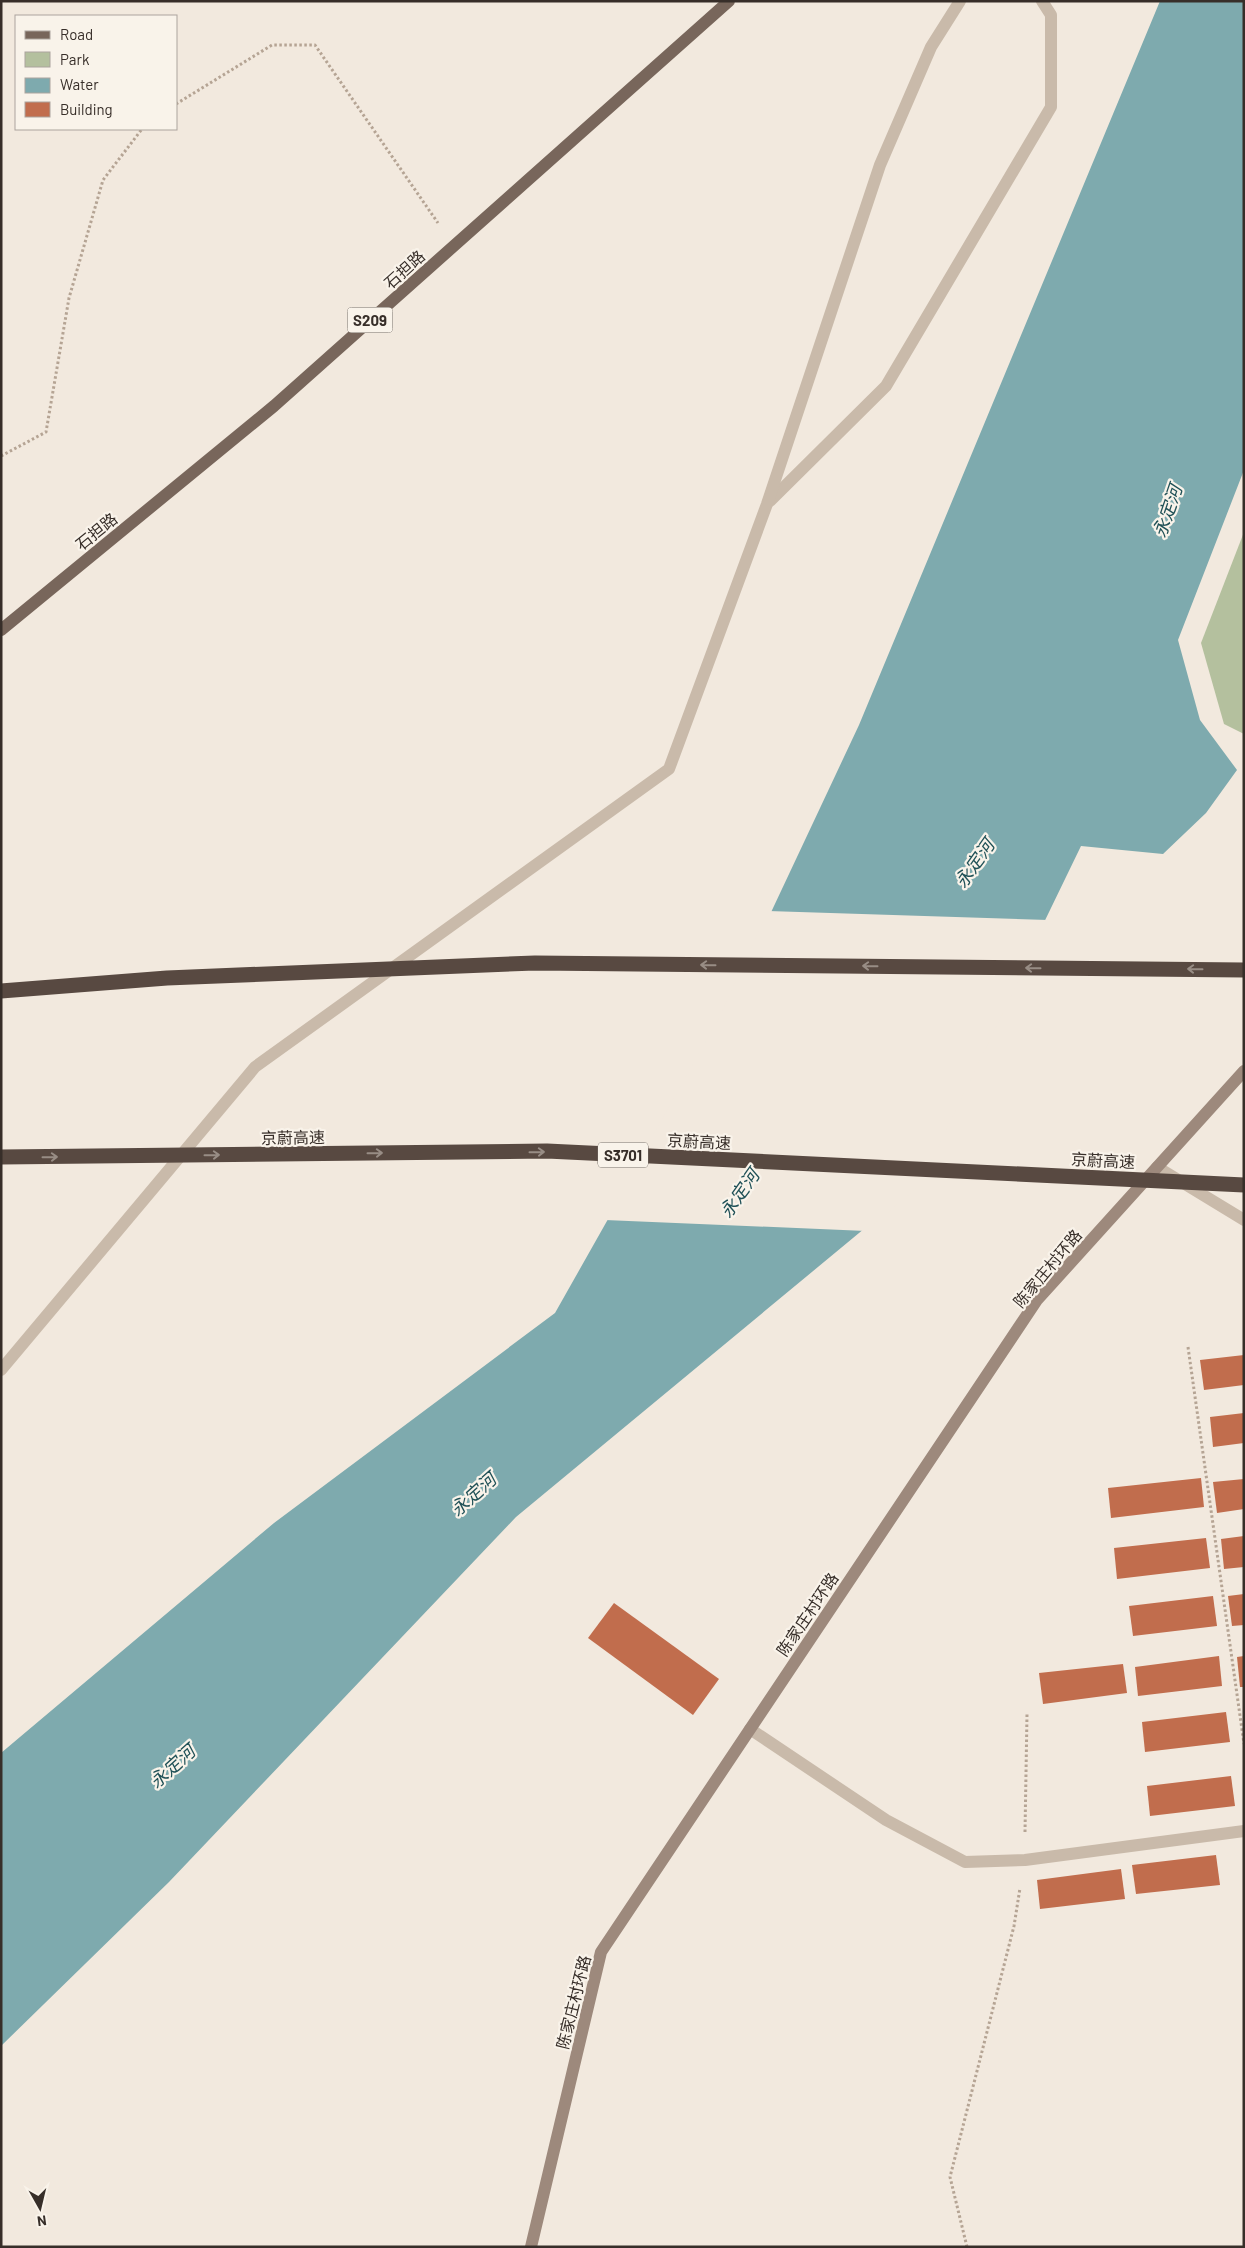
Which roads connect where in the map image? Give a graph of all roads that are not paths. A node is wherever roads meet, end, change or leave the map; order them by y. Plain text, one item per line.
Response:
1 (729, 1) edge
2 (960, 1) edge
3 (1042, 1) edge
4 (767, 504) junction
5 (1, 630) edge
6 (1244, 970) edge
7 (1, 990) edge
8 (1244, 1070) edge
9 (1, 1157) edge
10 (1157, 1167) junction
11 (1244, 1184) edge
12 (1244, 1220) edge
13 (1, 1370) edge
14 (750, 1729) junction
15 (1244, 1831) edge
16 (531, 2247) edge

1 - 5 main road, 石担路 / S209
2 - 4 street
3 - 4 street
4 - 13 street
6 -> 7 highway, bridge
8 - 10 street, 陈家庄村环路
9 -> 11 highway, 京蔚高速 / S3701, bridge
10 - 12 street
10 - 14 street, 陈家庄村环路
14 - 15 street
14 - 16 street, 陈家庄村环路

